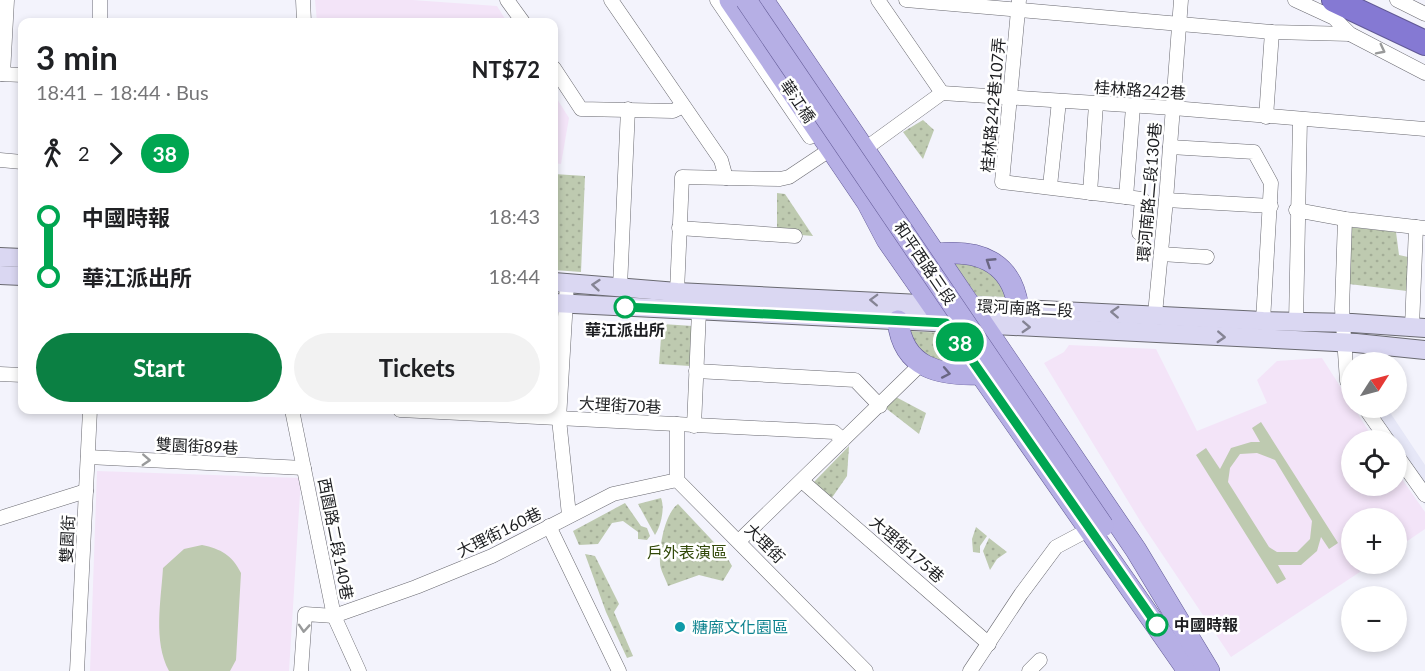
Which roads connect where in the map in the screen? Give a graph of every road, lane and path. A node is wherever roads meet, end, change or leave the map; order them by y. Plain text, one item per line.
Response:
1 (7, 0) edge
2 (100, 0) edge
3 (303, 0) edge
4 (507, 0) edge
5 (611, 0) edge
6 (717, 0) edge
7 (730, 0) edge
8 (746, 0) edge
9 (762, 0) edge
10 (772, 0) edge
11 (878, 0) edge
12 (906, 0) edge
13 (1181, 0) edge
14 (1294, 0) edge
15 (1334, 0) edge
16 (1397, 0) edge
17 (1018, 6) edge
18 (1425, 14) edge
19 (100, 18) edge
20 (304, 18) edge
21 (520, 18) edge
22 (1179, 24) junction
23 (1272, 32) junction
24 (1350, 34) junction
25 (1425, 43) edge
26 (1425, 73) edge
27 (2, 74) edge
28 (558, 74) edge
29 (18, 75) edge
30 (942, 93) junction
31 (1011, 98) junction
32 (1059, 101) junction
33 (1096, 104) junction
34 (683, 106) junction
35 (1133, 107) junction
36 (1173, 108) junction
37 (628, 110) junction
38 (1266, 117) junction
39 (1300, 119) junction
40 (1425, 129) edge
41 (870, 146) junction
42 (1170, 147) junction
43 (822, 155) junction
44 (0, 160) edge
45 (18, 162) edge
46 (726, 178) junction
47 (1050, 186) junction
48 (888, 187) joint
49 (1090, 193) junction
50 (1126, 197) junction
51 (1166, 200) junction
52 (867, 202) joint
53 (1271, 206) junction
54 (1296, 210) junction
55 (913, 219) junction
56 (1345, 219) junction
57 (679, 228) junction
58 (1420, 228) edge
59 (1139, 233) dead end
60 (795, 236) dead end
61 (887, 240) junction
62 (937, 254) junction
63 (1161, 254) junction
64 (0, 257) edge
65 (1207, 257) dead end
66 (18, 258) edge
67 (0, 275) edge
68 (18, 276) edge
69 (560, 282) edge
70 (620, 287) junction
71 (677, 292) junction
72 (559, 304) edge
73 (933, 304) junction
74 (970, 305) junction
75 (1018, 308) junction
76 (699, 311) junction
77 (1155, 314) junction
78 (898, 321) junction
79 (1263, 321) junction
80 (1345, 322) junction
81 (946, 323) junction
82 (1296, 323) junction
83 (983, 325) junction
84 (1418, 328) edge
85 (1345, 342) junction
86 (1425, 350) edge
87 (1346, 352) edge
88 (921, 363) junction
89 (696, 371) junction
90 (0, 374) edge
91 (982, 374) junction
92 (18, 375) edge
93 (880, 406) junction
94 (90, 414) edge
95 (293, 414) edge
96 (480, 414) edge
97 (559, 418) junction
98 (677, 424) junction
99 (694, 426) junction
100 (843, 440) junction
101 (88, 457) junction
102 (304, 468) junction
103 (1407, 470) edge
104 (677, 480) junction
105 (802, 482) junction
106 (86, 491) junction
107 (1425, 495) edge
108 (569, 515) junction
109 (0, 518) edge
110 (549, 526) junction
111 (1096, 528) junction
112 (739, 541) junction
113 (1167, 600) junction
114 (334, 616) junction
115 (989, 644) junction
116 (1040, 660) dead end
117 (78, 671) edge
118 (301, 671) edge
119 (359, 671) edge
120 (619, 671) edge
121 (866, 671) edge
122 (970, 671) edge
123 (1029, 671) edge
124 (1188, 671) edge
125 (1209, 671) edge

1 - 27 street
2 - 19 street
3 - 20 street
4 - 21 street
5 - 34 street
6 - 43 street, 和平西路三段
7 - 52 main road, 華江橋
8 - 111 main road, 和平西路三段, bridge
9 - 48 main road, 華江橋
10 - 41 street, 和平西路三段
11 - 30 street
12 - 17 street
13 - 22 street, 環河南路二段130巷
14 - 24 street
15 - 25 highway
16 - 18 street
17 - 22 street
17 - 31 street, 桂林路242巷107弄
22 - 23 street
22 - 36 street, 環河南路二段130巷
23 - 24 street
23 - 38 street
24 -> 26 street
27 - 29 street
28 - 37 street
30 - 31 street, 桂林路242巷
30 - 41 street
31 - 32 street, 桂林路242巷
31 - 47 street, 桂林路242巷107弄
32 - 33 street, 桂林路242巷
32 - 47 street
33 - 35 street, 桂林路242巷
33 - 49 street
34 - 37 street
34 - 46 street
35 - 36 street, 桂林路242巷
35 - 50 street
36 - 38 street, 桂林路242巷
36 - 42 street, 環河南路二段130巷
37 - 70 street
38 - 39 street, 桂林路242巷
39 - 40 street, 桂林路242巷
39 - 54 street
41 - 55 street, 和平西路三段
42 - 51 street, 環河南路二段130巷
42 - 53 street
43 - 46 street
43 - 61 street, 和平西路三段
44 - 45 street
46 - 57 street
47 - 49 street, 桂林路242巷107弄
48 - 55 main road, 和平西路三段
49 - 50 street, 桂林路242巷107弄
50 - 59 street
51 - 53 street
51 - 63 street, 環河南路二段130巷
52 - 61 main road, 和平西路三段
53 - 79 street
54 - 56 street
54 - 82 street
55 - 62 main road, 和平西路三段
56 - 58 street
56 - 80 street
57 - 60 street
57 - 71 street
58 - 84 street
61 - 73 main road, 和平西路三段
62 - 74 main road, 和平西路三段
75 -> 62 main road
63 - 65 street
63 - 77 street, 環河南路二段130巷
64 - 66 street
67 - 68 street
70 -> 69 street, 環河南路二段
69 - 72 street
70 - 71 street, 環河南路二段
73 -> 71 street, 環河南路二段
72 - 76 street, 環河南路二段
72 - 97 street
73 - 74 street, 環河南路二段
73 - 81 main road, 和平西路三段
74 - 75 street, 環河南路二段
74 - 83 main road, 和平西路三段
77 -> 75 street, 環河南路二段
76 - 78 street, 環河南路二段
76 - 89 street
77 - 79 street, 環河南路二段
78 - 81 street, 環河南路二段
78 - 88 main road
79 - 82 street, 環河南路二段
80 - 82 street, 環河南路二段
80 - 84 street, 環河南路二段
80 - 85 street
81 - 83 street, 環河南路二段
81 - 91 main road, 和平西路三段
83 -> 85 street, 環河南路二段
83 - 113 main road, 和平西路三段
85 - 86 street, 環河南路二段
85 - 87 street
88 -> 91 main road
88 - 93 street
89 - 93 street
89 - 99 street
90 - 92 street
91 - 111 main road, 和平西路三段
93 - 100 street
94 - 101 street, 雙園街
95 - 102 street, 西園路二段140巷
96 - 97 street, 大理街70巷
97 - 98 street, 大理街70巷
97 - 108 street
98 - 99 street, 大理街70巷
98 - 104 street
99 - 100 street, 大理街70巷
100 - 105 street
101 -> 102 street, 雙園街89巷
101 - 106 street, 雙園街
102 - 114 street, 西園路二段140巷
103 - 107 street
104 - 108 street, 大理街160巷
104 - 112 street, 大理街
105 - 112 street
105 - 115 street, 大理街175巷
106 - 109 street
106 - 117 street, 雙園街
108 - 110 street, 大理街160巷
110 - 114 street, 大理街160巷
110 - 120 street
111 - 113 main road, 和平西路三段
111 - 115 street
111 - 124 main road, 和平西路三段
112 - 121 street, 大理街
113 - 125 main road, 和平西路三段
114 -> 118 street, 大理街160巷
114 - 119 street, 西園路二段140巷
115 - 122 street
116 - 123 street

